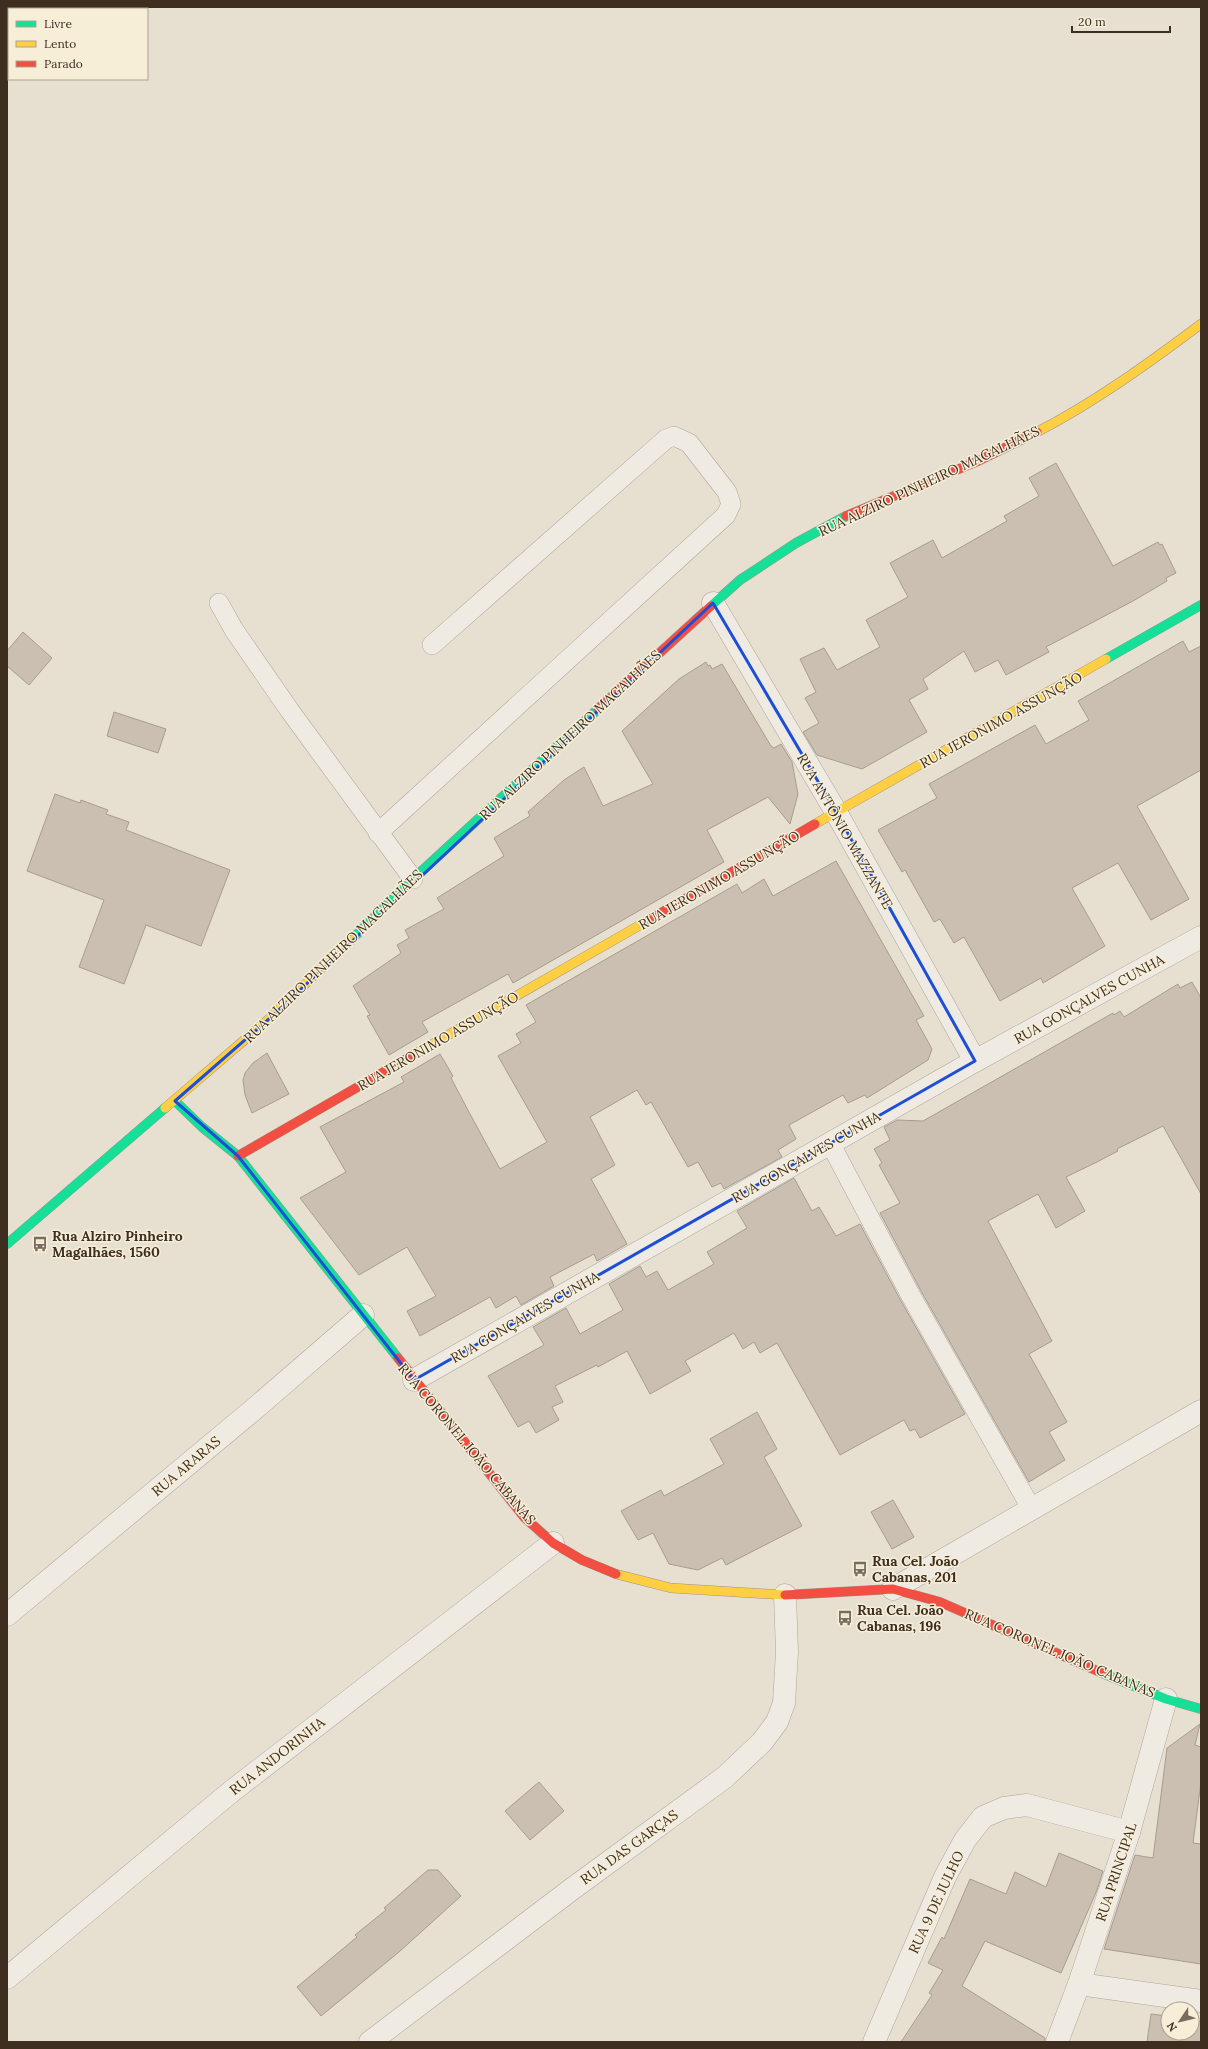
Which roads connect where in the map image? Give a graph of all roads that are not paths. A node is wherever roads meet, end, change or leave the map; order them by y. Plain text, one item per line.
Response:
1 (1201, 324) edge
2 (219, 603) dead end
3 (713, 603) junction
4 (1201, 605) edge
5 (432, 645) dead end
6 (836, 812) junction
7 (378, 833) junction
8 (413, 879) junction
9 (1201, 937) edge
10 (975, 1061) junction
11 (175, 1101) junction
12 (830, 1143) junction
13 (238, 1156) junction
14 (7, 1244) edge
15 (363, 1315) junction
16 (414, 1380) junction
17 (1201, 1411) edge
18 (1031, 1508) junction
19 (553, 1543) junction
20 (893, 1589) junction
21 (785, 1595) junction
22 (7, 1615) edge
23 (1166, 1699) junction
24 (1201, 1709) edge
25 (1129, 1832) junction
26 (7, 1978) edge
27 (1079, 1984) junction
28 (1201, 2001) edge
29 (370, 2042) edge
30 (874, 2042) edge
31 (1057, 2042) edge

1 - 3 street, RUA ALZIRO PINHEIRO MAGALHÃES
2 - 7 lane
3 - 6 street, RUA ANTÔNIO MAZZANTE
3 - 8 street, RUA ALZIRO PINHEIRO MAGALHÃES
4 - 6 street, RUA JERONIMO ASSUNÇÃO
5 - 7 lane
6 - 10 street, RUA ANTÔNIO MAZZANTE
6 - 13 street, RUA JERONIMO ASSUNÇÃO
7 - 8 lane
8 - 11 street, RUA ALZIRO PINHEIRO MAGALHÃES
9 - 10 street, RUA GONÇALVES CUNHA
10 - 12 street, RUA GONÇALVES CUNHA
11 - 13 street, RUA CORONEL JOÃO CABANAS
11 - 14 street, RUA ALZIRO PINHEIRO MAGALHÃES
12 - 16 street, RUA GONÇALVES CUNHA
12 - 18 lane
13 - 15 street, RUA CORONEL JOÃO CABANAS
15 - 16 street, RUA CORONEL JOÃO CABANAS
15 - 22 street, RUA ARARAS
16 - 19 street, RUA CORONEL JOÃO CABANAS
17 - 18 street
18 - 20 street
19 - 21 street, RUA CORONEL JOÃO CABANAS
19 - 26 street, RUA ANDORINHA
20 - 21 street, RUA CORONEL JOÃO CABANAS
20 - 23 street, RUA CORONEL JOÃO CABANAS
21 - 29 street, RUA DAS GARÇAS
23 - 24 street, RUA CORONEL JOÃO CABANAS
23 - 25 street, RUA PRINCIPAL
25 - 27 street, RUA PRINCIPAL
25 - 30 street, RUA 9 DE JULHO
27 - 28 street
27 - 31 street, RUA PRINCIPAL

